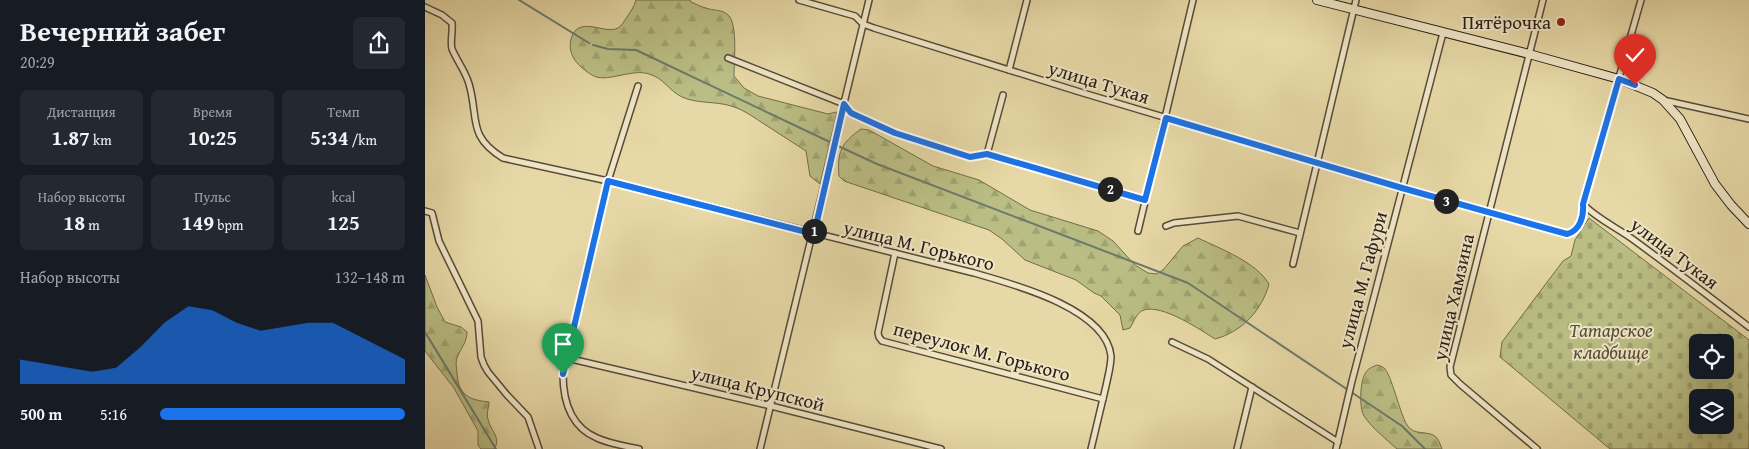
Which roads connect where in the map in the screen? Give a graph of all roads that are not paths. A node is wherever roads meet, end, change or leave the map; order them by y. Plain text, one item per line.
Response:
1 (799, 0) edge
2 (869, 0) edge
3 (1027, 0) edge
4 (1193, 0) edge
5 (1317, 0) edge
6 (1356, 0) edge
7 (1543, 0) edge
8 (1641, 0) edge
9 (425, 7) edge
10 (1353, 9) junction
11 (863, 24) junction
12 (1443, 33) junction
13 (1529, 54) junction
14 (728, 58) dead end
15 (1009, 70) junction
16 (1619, 79) junction
17 (637, 86) dead end
18 (1003, 95) dead end
19 (1663, 100) junction
20 (844, 104) junction
21 (1166, 118) junction
22 (1749, 119) edge
23 (987, 154) junction
24 (1317, 162) junction
25 (608, 181) junction
26 (1402, 188) junction
27 (1145, 200) junction
28 (1583, 204) junction
29 (425, 211) edge
30 (1488, 213) junction
31 (1749, 224) edge
32 (1166, 226) dead end
33 (1137, 231) dead end
34 (1301, 233) junction
35 (814, 234) junction
36 (895, 254) junction
37 (1293, 264) dead end
38 (1749, 327) edge
39 (1172, 342) dead end
40 (567, 358) junction
41 (1252, 387) junction
42 (1103, 399) junction
43 (771, 406) junction
44 (1338, 442) junction
45 (913, 446) edge
46 (539, 449) edge
47 (639, 449) edge
48 (760, 449) edge
49 (941, 449) edge
50 (1091, 449) edge
51 (1237, 449) edge
52 (1336, 449) edge
53 (1537, 449) edge

1 - 11 street, улица Тукая
2 - 11 street
3 - 15 street
4 - 21 street
5 - 10 street
6 - 10 street
7 - 13 street, улица Хамзина
8 - 16 street
9 - 25 street, улица М. Горького
10 - 12 street
10 - 24 street
11 - 15 street, улица Тукая
11 - 20 street
12 - 13 street
12 - 26 street, улица М. Гафури
13 - 16 street
13 - 30 street, улица Хамзина
14 - 20 street
15 - 21 street, улица Тукая
16 - 19 street
16 - 28 street
17 - 25 street
18 - 23 street
19 - 22 street
19 - 31 street
20 - 23 street
20 - 35 street
21 - 24 street, улица Тукая
21 - 27 street
23 - 27 street
24 - 26 street, улица Тукая
24 - 34 street
25 - 35 street, улица М. Горького
25 - 40 street
26 - 30 street, улица Тукая
26 - 44 street, улица М. Гафури
27 - 33 street
28 - 30 street, улица Тукая
28 - 38 street, улица Тукая
29 - 46 street
30 - 53 street, улица Хамзина
32 - 34 street
34 - 37 street
35 - 36 street, улица М. Горького
35 - 43 street
36 - 42 street, улица М. Горького
36 - 42 street, переулок М. Горького
39 - 41 street
40 - 43 street, улица Крупской
40 - 47 street
41 - 44 street
41 - 51 street
42 - 50 street
43 - 45 street, улица Крупской
43 - 48 street
44 - 52 street, улица М. Гафури
45 - 49 street, улица Крупской

